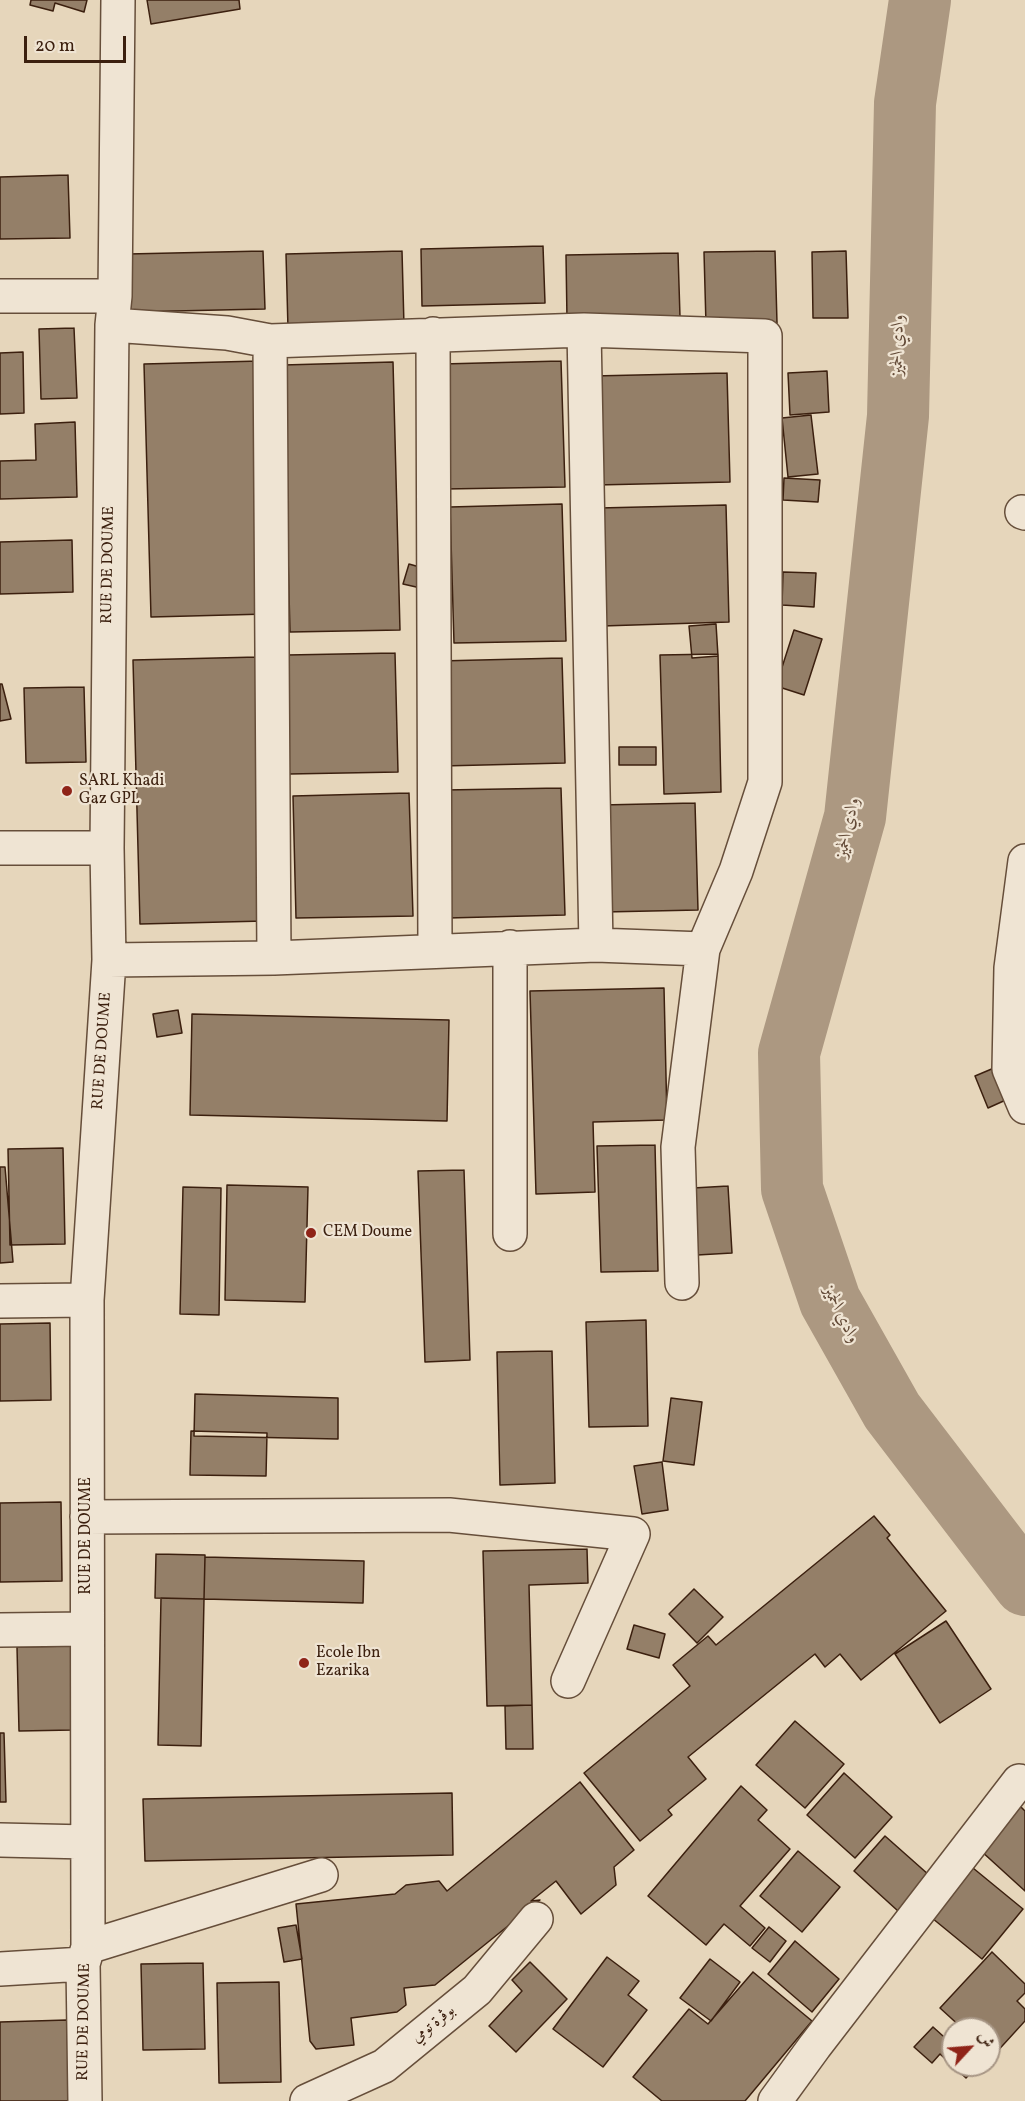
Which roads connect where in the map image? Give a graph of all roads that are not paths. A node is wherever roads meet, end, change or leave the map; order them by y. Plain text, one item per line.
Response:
1 (118, 0) edge
2 (0, 296) edge
3 (113, 311) junction
4 (584, 330) junction
5 (432, 334) junction
6 (270, 341) junction
7 (0, 848) edge
8 (107, 848) junction
9 (1025, 861) edge
10 (596, 945) junction
11 (510, 947) junction
12 (703, 949) junction
13 (435, 950) junction
14 (274, 958) junction
15 (110, 960) junction
16 (1017, 1066) edge
17 (1025, 1107) edge
18 (510, 1234) dead end
19 (682, 1283) dead end
20 (87, 1300) junction
21 (0, 1301) edge
22 (87, 1517) junction
23 (87, 1629) junction
24 (0, 1630) edge
25 (568, 1681) dead end
26 (1018, 1781) dead end
27 (0, 1840) edge
28 (87, 1842) junction
29 (321, 1875) dead end
30 (536, 1919) dead end
31 (86, 1956) junction
32 (0, 1970) edge
33 (85, 2101) edge
34 (308, 2101) edge
35 (775, 2101) edge

1 - 3 street, RUE DE DOUME
2 - 3 street
3 - 6 street
3 - 8 street, RUE DE DOUME
4 - 5 street
4 - 10 street
4 - 12 street
5 - 6 street
5 - 13 street
6 - 14 street
7 - 8 street
8 - 15 street, RUE DE DOUME
9 - 16 street
10 - 11 street
10 - 12 street
11 - 13 street
11 - 18 street
12 - 19 street
13 - 14 street
14 - 15 street
15 - 20 street, RUE DE DOUME
16 - 17 street
20 - 21 street
20 - 22 street, RUE DE DOUME
22 - 23 street, RUE DE DOUME
22 - 25 street
23 - 24 street
23 - 28 street, RUE DE DOUME
26 - 35 street
27 - 28 street
28 - 31 street, RUE DE DOUME
29 - 31 street
30 - 34 street, بوڤرة تومي
31 - 32 street
31 - 33 street, RUE DE DOUME

